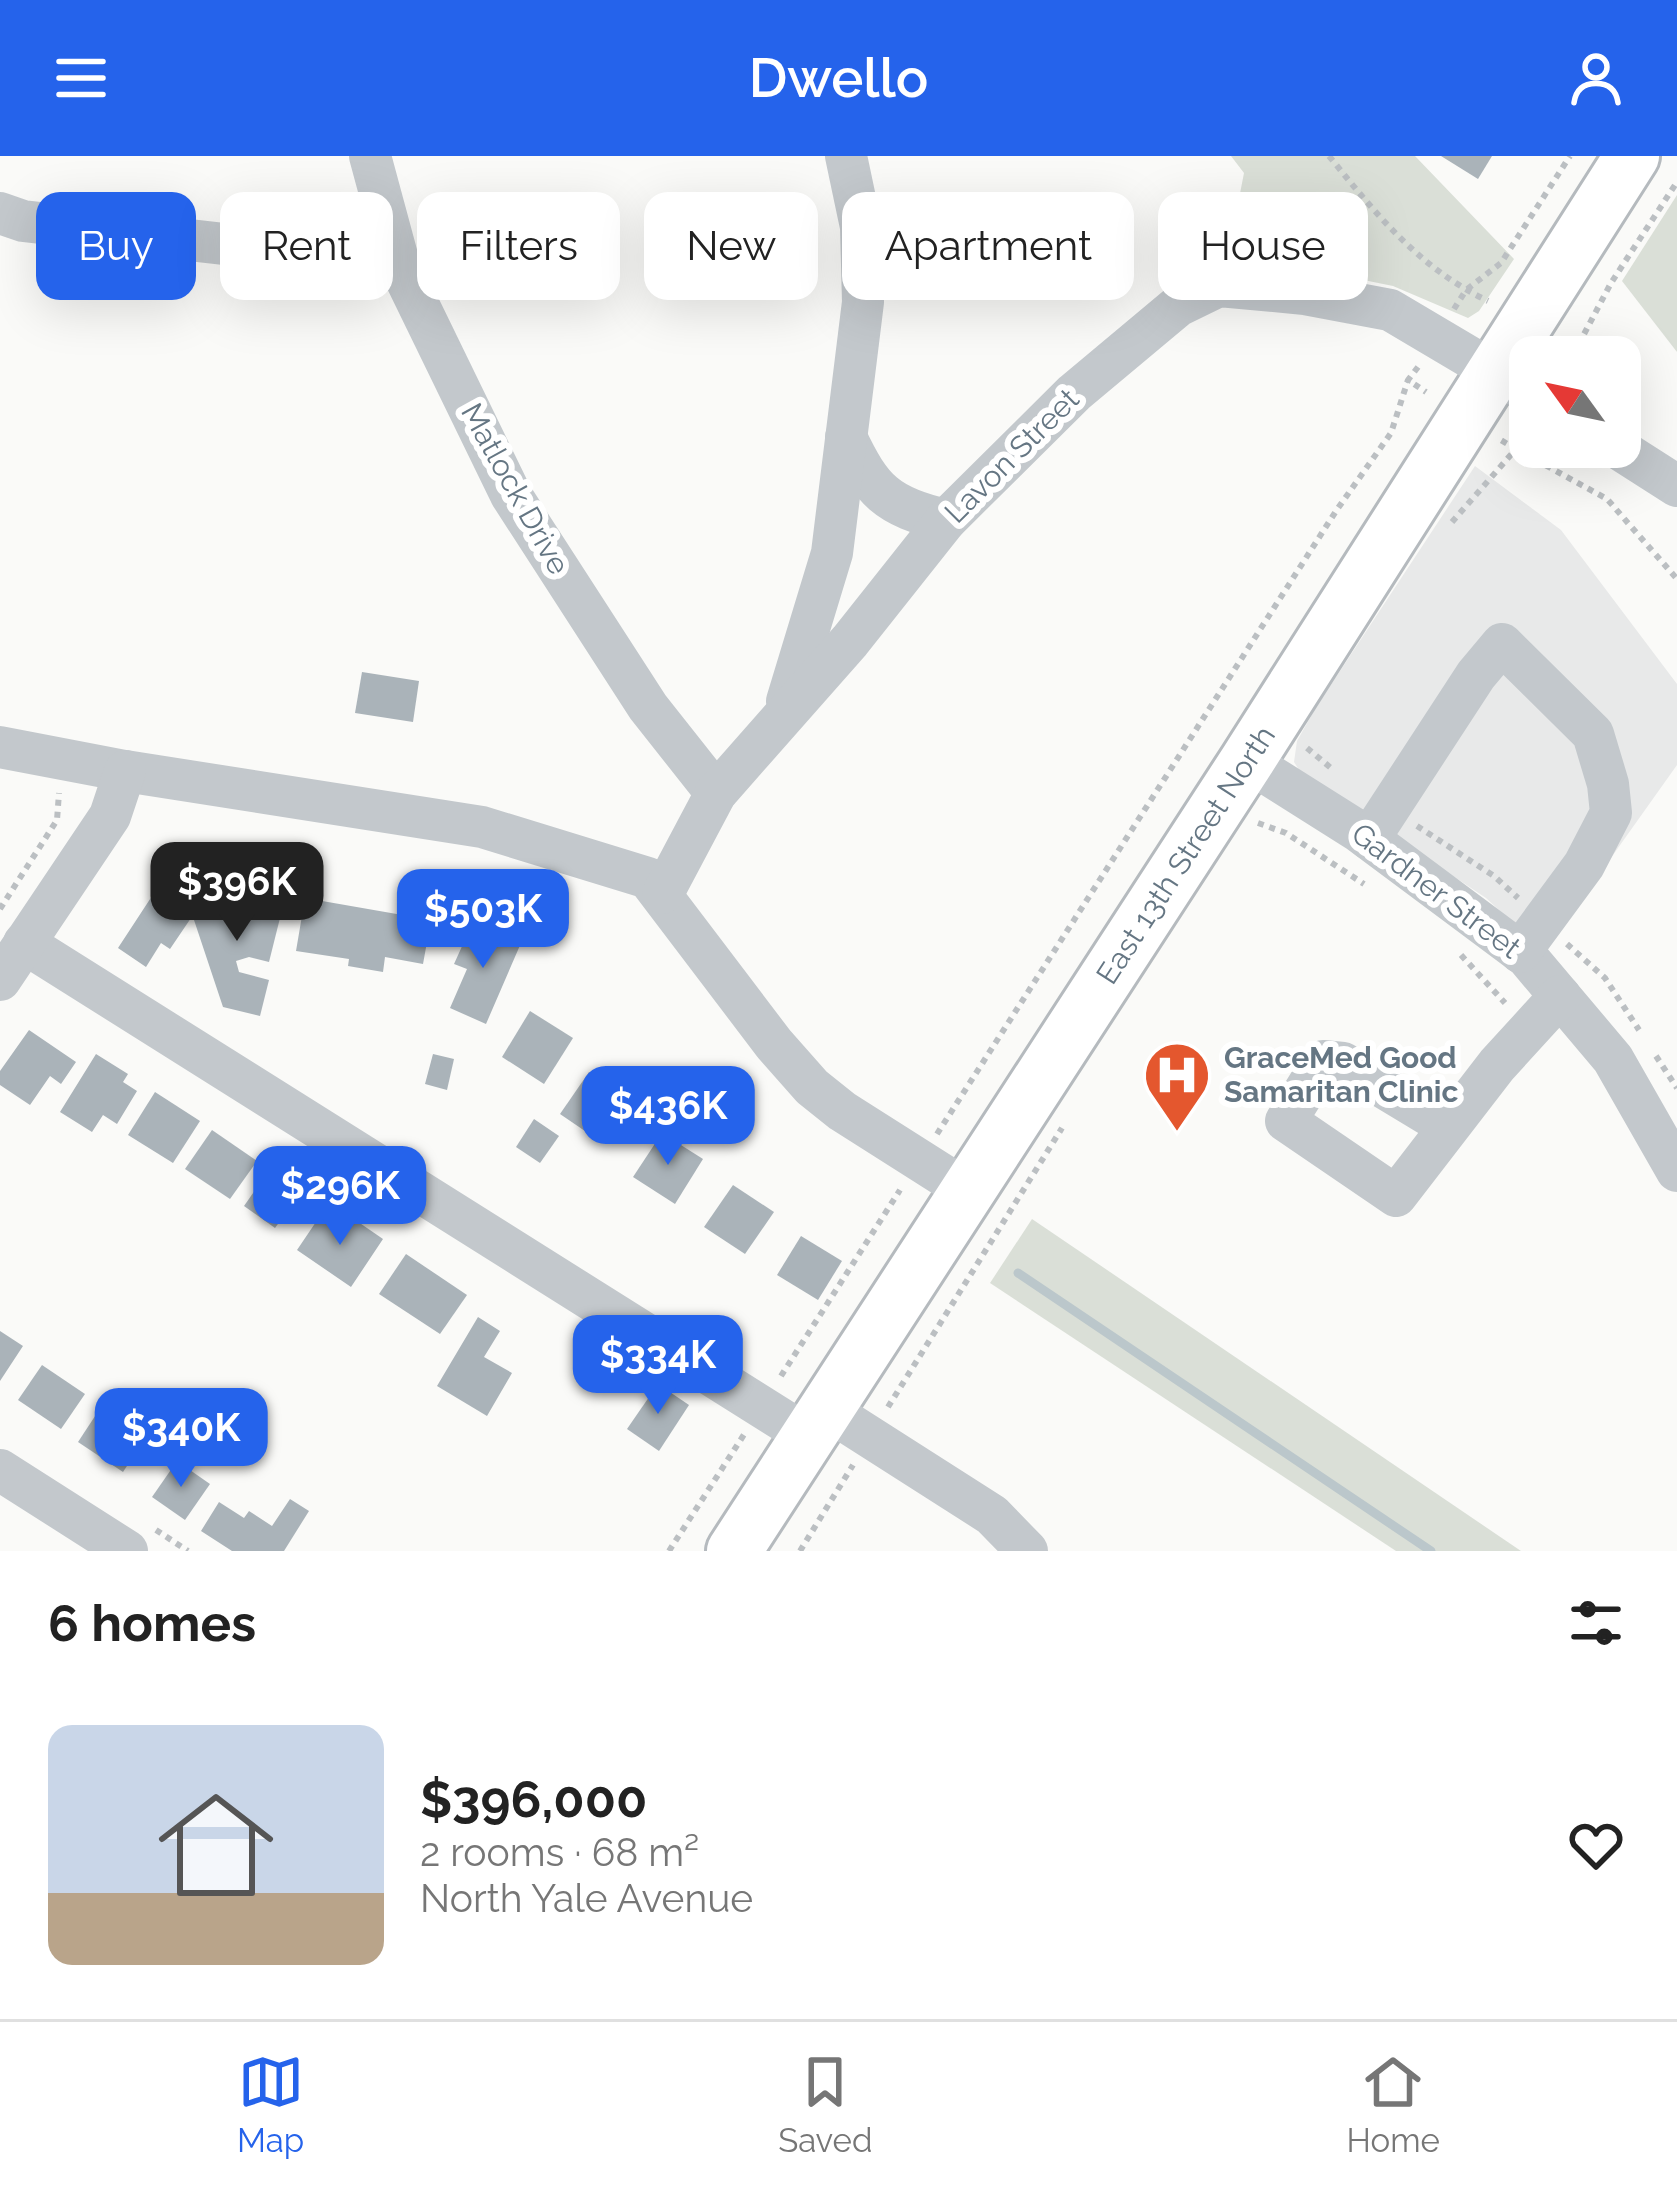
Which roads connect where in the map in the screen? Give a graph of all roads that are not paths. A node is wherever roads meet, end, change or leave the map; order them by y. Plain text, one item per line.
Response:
1 (370, 156) edge
2 (846, 156) edge
3 (1632, 156) edge
4 (380, 192) edge
5 (0, 213) edge
6 (393, 240) edge
7 (220, 243) edge
8 (1536, 336) edge
9 (1509, 380) edge
10 (1509, 387) edge
11 (846, 437) junction
12 (1641, 463) edge
13 (1677, 486) edge
14 (946, 520) junction
15 (781, 719) junction
16 (0, 747) edge
17 (125, 771) junction
18 (1265, 772) junction
19 (716, 793) junction
20 (1369, 839) junction
21 (663, 893) junction
22 (12, 926) edge
23 (1520, 952) junction
24 (0, 980) edge
25 (1560, 996) junction
26 (1449, 1127) dead end
27 (1677, 1171) edge
28 (968, 1192) junction
29 (834, 1427) junction
30 (0, 1470) edge
31 (127, 1551) edge
32 (734, 1551) edge
33 (1027, 1551) edge

1 - 4 street, Matlock Drive
2 - 11 street
3 - 8 main road, East 13th Street North
5 - 7 street
6 - 19 street, Matlock Drive
9 - 14 street, Lavon Street
10 - 18 main road, East 13th Street North
11 - 14 street
11 - 15 street
12 - 13 street
14 - 15 street, Lavon Street
15 - 19 street, Lavon Street
16 - 17 street
17 - 21 street
17 - 22 street
18 - 20 street, Gardner Street
18 - 28 main road, East 13th Street North
19 - 21 street, Lavon Street
20 - 23 street, Gardner Street
20 - 23 street
21 - 28 street
22 - 24 street
22 - 29 street
23 - 25 street, Gardner Street
25 - 26 street
25 - 27 street, Gardner Street
28 - 29 main road, East 13th Street North
29 - 32 main road, East 13th Street North
29 - 33 street
30 - 31 street

